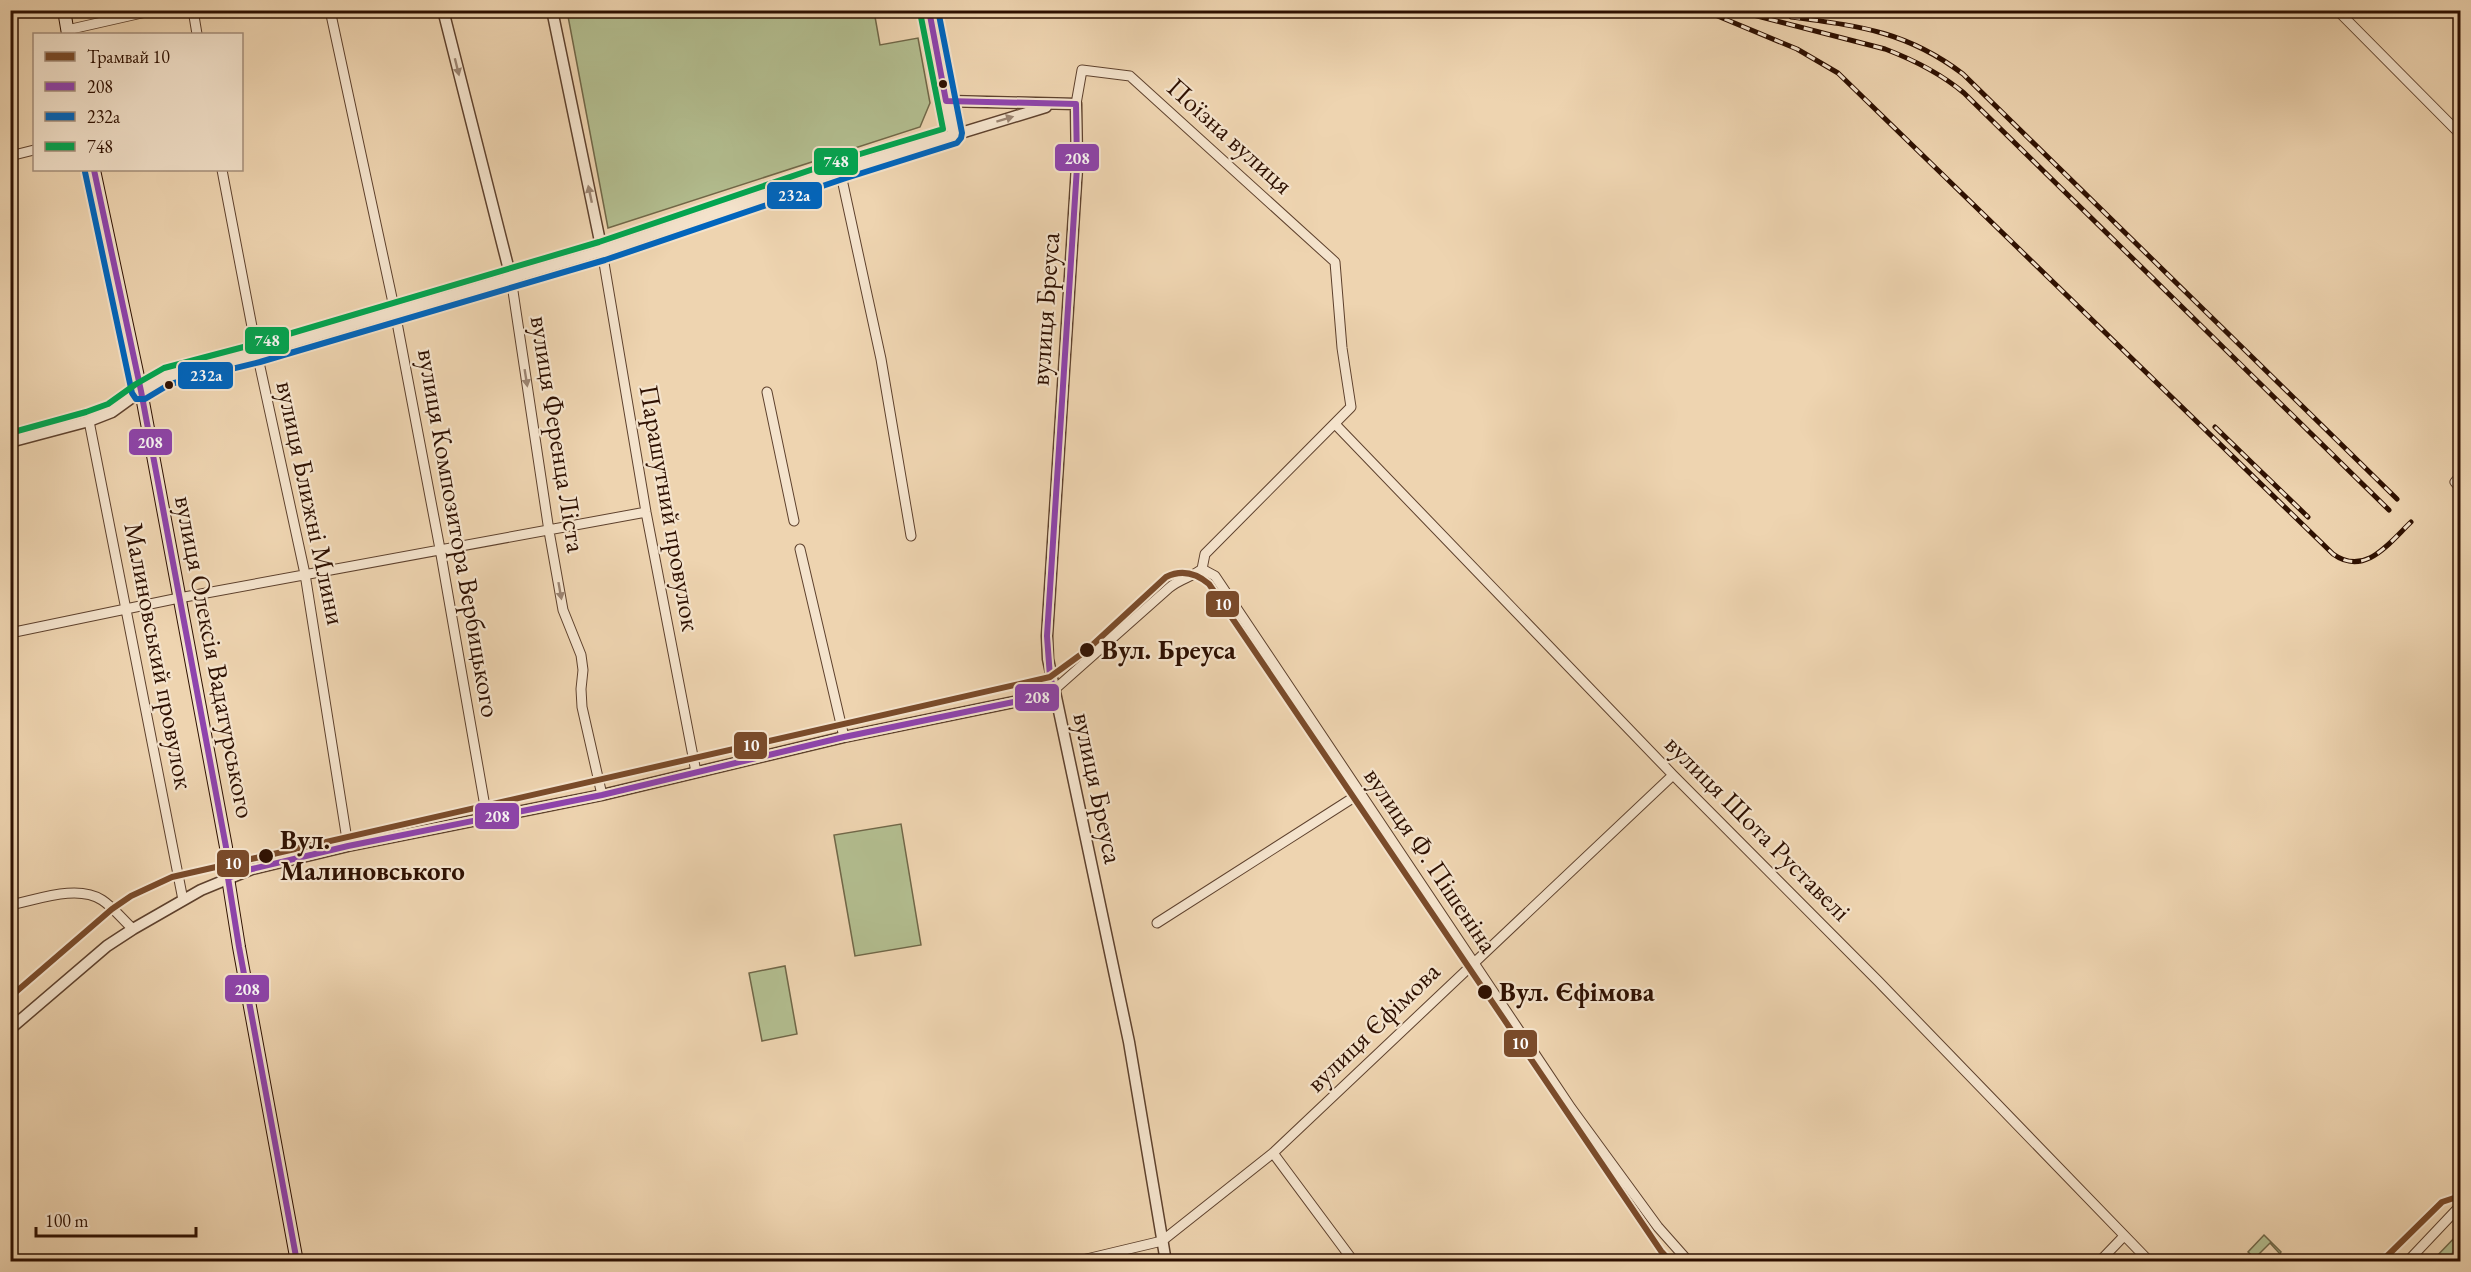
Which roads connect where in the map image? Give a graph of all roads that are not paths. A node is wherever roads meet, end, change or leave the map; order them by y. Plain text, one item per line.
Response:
1 (64, 10) edge
2 (155, 10) edge
3 (193, 10) edge
4 (330, 10) edge
5 (443, 10) edge
6 (552, 10) edge
7 (929, 10) edge
8 (2337, 10) edge
9 (68, 32) edge
10 (197, 33) edge
11 (946, 101) junction
12 (1056, 103) junction
13 (1076, 104) junction
14 (2460, 134) edge
15 (953, 135) junction
16 (33, 150) edge
17 (10, 156) edge
18 (840, 170) junction
19 (94, 171) edge
20 (222, 171) edge
21 (602, 251) junction
22 (510, 278) junction
23 (395, 312) junction
24 (257, 353) junction
25 (141, 390) junction
26 (766, 392) dead end
27 (89, 421) junction
28 (1335, 424) junction
29 (10, 442) edge
30 (646, 512) junction
31 (794, 521) dead end
32 (549, 531) junction
33 (912, 536) dead end
34 (440, 549) junction
35 (800, 549) dead end
36 (1202, 569) junction
37 (305, 574) junction
38 (179, 598) junction
39 (127, 609) junction
40 (10, 633) edge
41 (1054, 690) junction
42 (844, 737) junction
43 (696, 772) junction
44 (1673, 775) junction
45 (1359, 794) junction
46 (602, 795) junction
47 (487, 818) junction
48 (348, 846) junction
49 (228, 878) junction
50 (183, 900) junction
51 (10, 905) edge
52 (1157, 923) dead end
53 (132, 929) junction
54 (1473, 963) junction
55 (10, 1029) edge
56 (1273, 1153) junction
57 (2460, 1206) edge
58 (2124, 1236) junction
59 (1162, 1241) junction
60 (297, 1262) edge
61 (1074, 1262) edge
62 (1166, 1262) edge
63 (1354, 1262) edge
64 (1689, 1262) edge
65 (2100, 1262) edge
66 (2150, 1262) edge
67 (2407, 1262) edge

1 - 9 main road
2 - 9 street
3 - 10 street
4 - 23 street, вулиця Композитора Вербицького
5 -> 22 street, вулиця Ференца Ліста
21 -> 6 street
7 - 11 street
8 - 14 street
11 - 12 street
11 - 15 street
12 - 13 street
15 -> 12 street
13 - 28 street, Поїзна вулиця
13 - 41 street, вулиця Бреуса
15 - 18 street
16 - 17 street
18 - 21 street
18 - 33 street
19 - 25 main road, вулиця Олексія Вадатурського
20 - 24 street, вулиця Ближні Млини
21 - 22 street
21 - 30 street, Парашутний провулок
22 - 23 street
22 -> 32 street, вулиця Ференца Ліста
23 - 24 street
23 - 34 street, вулиця Композитора Вербицького
24 - 25 street
24 - 37 street, вулиця Ближні Млини
25 - 27 street
25 - 38 main road, вулиця Олексія Вадатурського
26 - 31 street
27 - 29 street
27 - 39 street, Малиновський провулок
28 - 36 street
28 - 44 street, вулиця Шота Руставелі
30 - 32 street
30 - 43 street, Парашутний провулок
32 - 34 street
32 -> 46 street, вулиця Ференца Ліста
34 - 37 street
34 - 47 street, вулиця Композитора Вербицького
35 - 42 street
36 - 41 street
36 - 45 street, вулиця Ф. Пішеніна
37 - 38 street
37 - 48 street, вулиця Ближні Млини
38 - 39 street
38 - 49 main road, вулиця Олексія Вадатурського
39 - 40 street
39 - 50 street, Малиновський провулок
41 - 42 street
41 - 59 street, вулиця Бреуса
42 - 43 street
43 - 46 street
44 - 54 street, вулиця Єфімова
44 - 58 street, вулиця Шота Руставелі
45 - 52 street
45 - 54 street, вулиця Ф. Пішеніна
46 - 47 street
47 - 48 street
48 - 49 street
49 - 50 street
49 - 60 main road, вулиця Олексія Вадатурського
50 - 53 street
51 - 53 street
53 - 55 street
54 - 56 street, вулиця Єфімова
54 - 64 street, вулиця Ф. Пішеніна
56 - 59 street, вулиця Єфімова
56 - 63 street
57 - 67 street
58 - 65 street
58 - 66 street, вулиця Шота Руставелі
59 - 61 street, вулиця Єфімова
59 - 62 street, вулиця Бреуса

